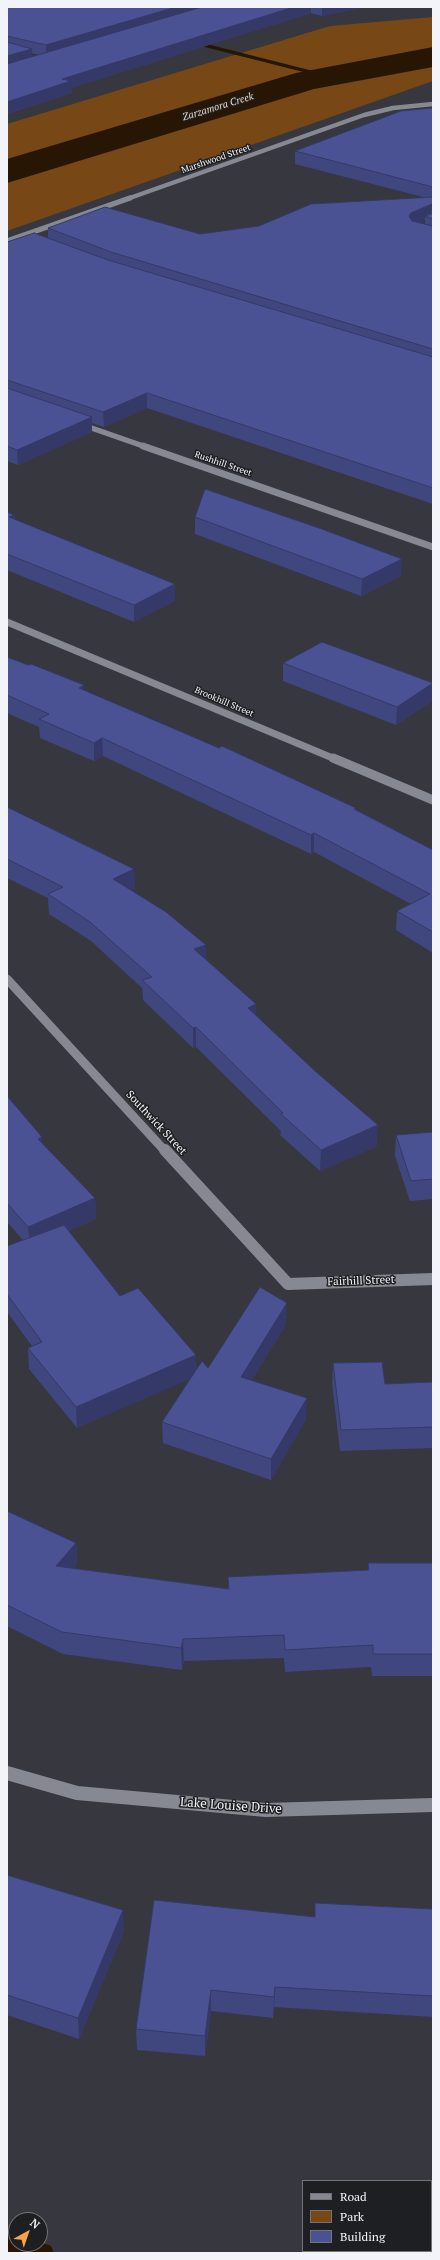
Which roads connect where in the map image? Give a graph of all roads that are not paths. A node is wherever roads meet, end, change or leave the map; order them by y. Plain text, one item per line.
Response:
1 (433, 104) edge
2 (20, 236) junction
3 (7, 241) edge
4 (33, 241) edge
5 (74, 422) edge
6 (433, 547) edge
7 (7, 622) edge
8 (433, 800) edge
9 (7, 978) edge
10 (433, 1279) edge
11 (288, 1284) joint
12 (7, 1773) edge
13 (433, 1805) edge

1 - 2 street, Marshwood Street
2 - 3 street, Marshwood Street
2 - 4 street
5 - 6 street, Rushhill Street
7 - 8 street, Brookhill Street
9 - 11 street, Southwick Street
10 - 11 street, Fairhill Street
12 - 13 street, Lake Louise Drive

